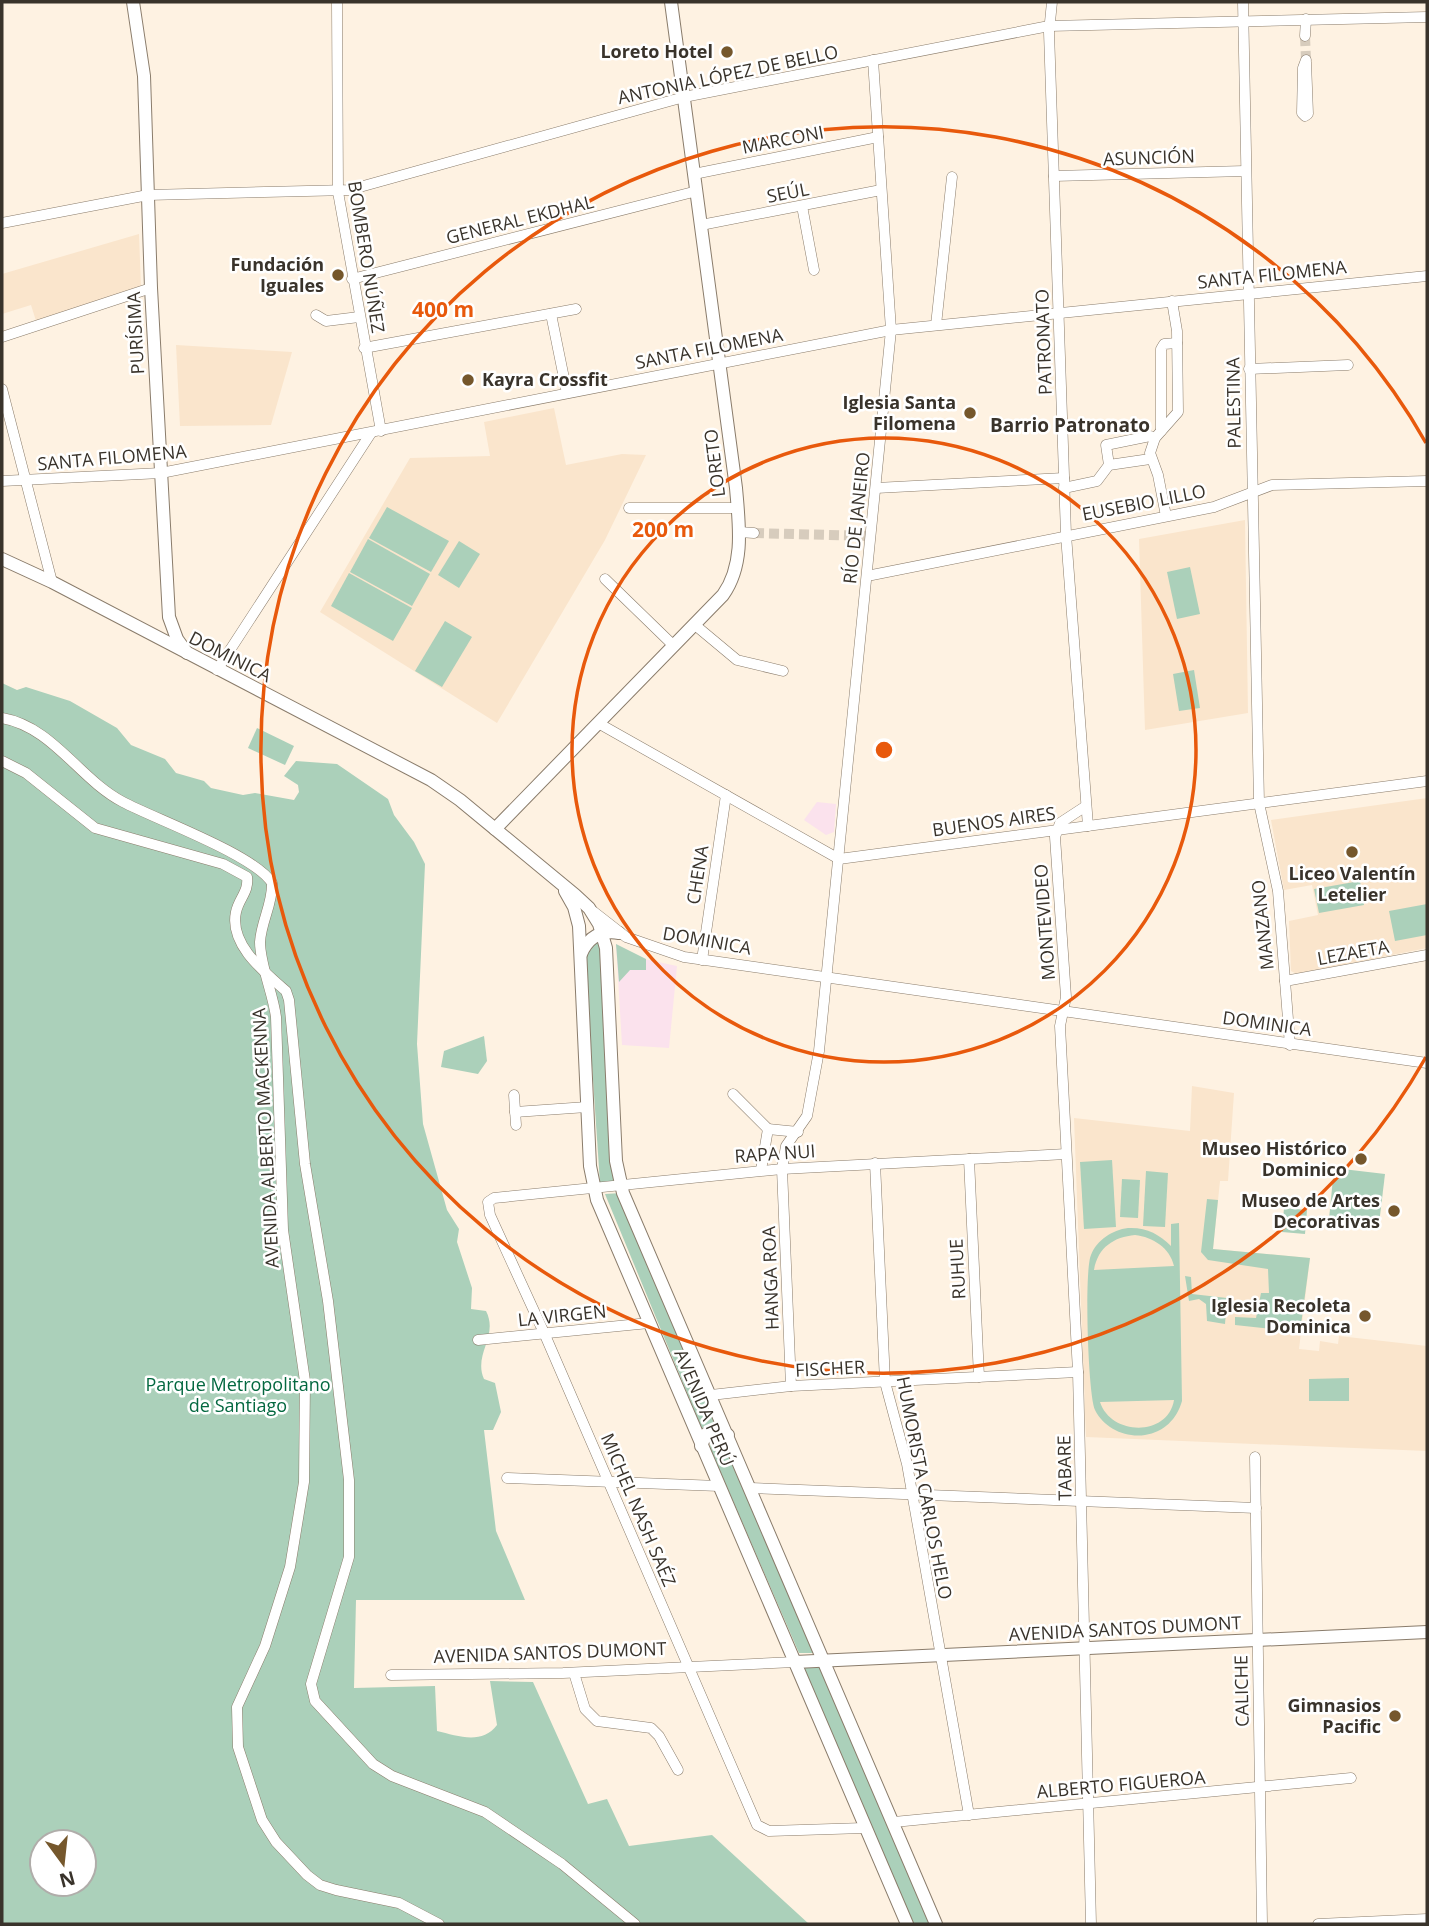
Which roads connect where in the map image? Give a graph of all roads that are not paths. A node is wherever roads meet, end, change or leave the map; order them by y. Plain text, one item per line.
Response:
1 (133, 2) edge
2 (337, 2) edge
3 (671, 2) edge
4 (1052, 2) edge
5 (1243, 2) edge
6 (1427, 17) edge
7 (1306, 19) junction
8 (1243, 20) junction
9 (1049, 26) junction
10 (1305, 36) tunnel mouth
11 (873, 60) junction
12 (684, 97) junction
13 (878, 138) junction
14 (1245, 171) junction
15 (694, 174) junction
16 (1054, 176) junction
17 (952, 177) dead end
18 (881, 190) junction
19 (697, 191) junction
20 (338, 192) junction
21 (148, 195) junction
22 (802, 206) junction
23 (2, 223) edge
24 (701, 225) junction
25 (814, 270) dead end
26 (1427, 276) edge
27 (352, 279) junction
28 (151, 288) junction
29 (1248, 293) junction
30 (1172, 301) junction
31 (576, 309) dead end
32 (1059, 312) junction
33 (551, 314) junction
34 (316, 315) dead end
35 (359, 317) junction
36 (936, 325) junction
37 (891, 330) junction
38 (2, 337) edge
39 (1177, 343) junction
40 (364, 348) junction
41 (719, 362) junction
42 (1348, 365) dead end
43 (1249, 369) junction
44 (2, 389) edge
45 (567, 393) junction
46 (376, 432) junction
47 (1158, 435) junction
48 (1150, 459) junction
49 (1109, 466) junction
50 (161, 473) junction
51 (2, 481) edge
52 (1427, 481) edge
53 (25, 482) junction
54 (1064, 483) junction
55 (876, 488) junction
56 (1251, 492) junction
57 (629, 508) dead end
58 (737, 508) junction
59 (1166, 516) junction
60 (739, 532) junction
61 (754, 533) tunnel mouth
62 (1066, 535) junction
63 (2, 559) edge
64 (867, 576) junction
65 (605, 579) dead end
66 (52, 582) junction
67 (169, 617) junction
68 (695, 625) junction
69 (147, 634) junction
70 (674, 646) junction
71 (191, 657) junction
72 (217, 670) junction
73 (783, 671) dead end
74 (2, 718) edge
75 (598, 723) junction
76 (2, 761) edge
77 (1427, 781) edge
78 (726, 795) junction
79 (1259, 803) junction
80 (1086, 806) junction
81 (1088, 826) junction
82 (495, 829) junction
83 (1056, 829) junction
84 (839, 859) junction
85 (560, 886) junction
86 (589, 908) junction
87 (602, 933) junction
88 (619, 933) junction
89 (1427, 955) edge
90 (580, 958) junction
91 (702, 960) junction
92 (269, 976) junction
93 (826, 978) junction
94 (1285, 981) junction
95 (1063, 1013) junction
96 (1290, 1045) junction
97 (1427, 1063) edge
98 (733, 1094) dead end
99 (514, 1095) dead end
100 (587, 1107) junction
101 (515, 1111) junction
102 (516, 1125) dead end
103 (768, 1129) junction
104 (799, 1132) junction
105 (1066, 1154) junction
106 (969, 1159) junction
107 (875, 1163) junction
108 (782, 1168) junction
109 (761, 1170) junction
110 (621, 1185) junction
111 (594, 1188) junction
112 (488, 1202) joint
113 (649, 1323) junction
114 (545, 1335) junction
115 (478, 1340) dead end
116 (1078, 1373) junction
117 (979, 1377) junction
118 (885, 1382) junction
119 (791, 1386) junction
120 (710, 1395) junction
121 (728, 1435) junction
122 (701, 1446) junction
123 (1255, 1457) dead end
124 (508, 1478) dead end
125 (609, 1482) junction
126 (719, 1486) junction
127 (751, 1488) junction
128 (912, 1494) junction
129 (1081, 1500) junction
130 (1256, 1508) junction
131 (1427, 1632) edge
132 (1258, 1640) junction
133 (1085, 1648) junction
134 (941, 1655) junction
135 (825, 1660) junction
136 (795, 1662) junction
137 (689, 1665) junction
138 (574, 1673) junction
139 (391, 1675) dead end
140 (678, 1770) dead end
141 (1351, 1778) dead end
142 (1260, 1787) junction
143 (1088, 1804) junction
144 (969, 1815) junction
145 (894, 1822) junction
146 (864, 1828) junction
147 (1427, 1919) edge
148 (439, 1924) edge
149 (635, 1924) edge
150 (907, 1924) edge
151 (936, 1924) edge
152 (1091, 1924) edge
153 (1262, 1924) edge
154 (1318, 1924) edge

1 - 21 main road, PURÍSIMA
2 - 20 street, BOMBERO NÚÑEZ
3 - 12 main road, LORETO
4 - 9 street, PATRONATO
5 - 8 street, PALESTINA
6 - 7 street, ANTONIA LÓPEZ DE BELLO
7 - 8 street, ANTONIA LÓPEZ DE BELLO
7 - 10 street
8 - 9 street, ANTONIA LÓPEZ DE BELLO
8 - 14 street, PALESTINA
9 - 11 street, ANTONIA LÓPEZ DE BELLO
9 - 16 street, PATRONATO
11 - 12 street, ANTONIA LÓPEZ DE BELLO
11 - 13 street, RÍO DE JANEIRO
12 - 15 main road, LORETO
12 - 20 street, ANTONIA LÓPEZ DE BELLO
13 - 15 street, MARCONI
13 - 18 street, RÍO DE JANEIRO
14 - 16 street, ASUNCIÓN
14 - 29 street, PALESTINA
15 - 19 main road, LORETO
16 - 32 street, PATRONATO
17 - 36 street
18 - 22 street, SEÚL
18 - 37 street, RÍO DE JANEIRO
19 - 24 main road, LORETO
19 - 27 street, GENERAL EKDHAL
20 - 21 street, ANTONIA LÓPEZ DE BELLO
20 - 27 street, BOMBERO NÚÑEZ
21 - 23 street, ANTONIA LÓPEZ DE BELLO
21 - 28 main road, PURÍSIMA
22 - 24 street, SEÚL
22 - 25 street
24 - 41 main road, LORETO
26 - 29 street, SANTA FILOMENA
27 - 35 street, BOMBERO NÚÑEZ
28 - 38 street
28 - 50 main road, PURÍSIMA
29 - 30 street, SANTA FILOMENA
29 - 43 street, PALESTINA
30 - 32 street, SANTA FILOMENA
30 - 39 street
31 - 33 street
32 - 36 street, SANTA FILOMENA
32 - 54 street, PATRONATO
33 - 40 street
33 - 45 street
34 - 35 street
35 - 40 street, BOMBERO NÚÑEZ
36 - 37 street, SANTA FILOMENA
37 - 41 street, SANTA FILOMENA
37 - 55 street, RÍO DE JANEIRO
39 - 47 street
39 - 47 street
40 - 46 street, BOMBERO NÚÑEZ
41 - 45 street, SANTA FILOMENA
41 - 58 main road, LORETO
42 - 43 street
43 - 56 street, PALESTINA
44 - 53 street
45 - 46 street, SANTA FILOMENA
46 - 50 street, SANTA FILOMENA
46 - 72 street
47 - 48 street
47 - 49 street
48 - 49 street
48 - 59 street
49 - 54 street
50 - 53 street, SANTA FILOMENA
50 - 67 main road, PURÍSIMA
51 - 53 street, SANTA FILOMENA
52 - 56 street, EUSEBIO LILLO
53 - 66 street
54 - 55 street
54 - 62 street, PATRONATO
55 - 64 street, RÍO DE JANEIRO
56 - 59 street, EUSEBIO LILLO
56 - 79 street, PALESTINA
57 - 58 street
58 - 60 main road, LORETO
59 - 62 street, EUSEBIO LILLO
60 - 61 street
60 - 68 main road, LORETO
62 - 64 street, EUSEBIO LILLO
62 - 80 street, PATRONATO
63 - 66 main road, DOMINICA
64 - 84 street, RÍO DE JANEIRO
65 - 70 street
66 - 69 main road, DOMINICA
67 - 69 main road
67 - 71 main road, PURÍSIMA
68 - 70 main road, LORETO
68 - 73 street
69 - 71 main road, DOMINICA
70 - 75 main road, LORETO
71 - 72 main road, DOMINICA
72 - 82 main road, DOMINICA
74 - 92 street, AVENIDA ALBERTO MACKENNA
75 - 78 street
75 - 82 main road, LORETO
76 - 92 street
77 - 79 street, BUENOS AIRES
78 - 84 street
78 - 91 street, CHENA
79 - 81 street, BUENOS AIRES
79 - 94 street, MANZANO
80 - 81 street, PATRONATO
80 - 83 street
81 - 83 street, BUENOS AIRES
82 - 85 main road, DOMINICA
83 - 84 street, BUENOS AIRES
83 - 95 street, MONTEVIDEO
84 - 93 street, RÍO DE JANEIRO
85 - 86 main road, DOMINICA
85 - 90 main road, AVENIDA PERÚ
86 - 87 main road, AVENIDA PERÚ
86 - 88 street, DOMINICA
87 - 88 main road
87 - 90 main road
87 - 110 main road, AVENIDA PERÚ
88 - 91 street, DOMINICA
89 - 94 street, LEZAETA
90 - 100 main road, AVENIDA PERÚ
91 - 93 street, DOMINICA
92 - 148 street, AVENIDA ALBERTO MACKENNA
92 - 149 street
93 - 95 street, DOMINICA
93 - 104 street
94 - 96 street, MANZANO
95 - 96 street, DOMINICA
95 - 105 street, TABARE
96 - 97 street, DOMINICA
98 - 103 street
99 - 101 street
100 - 101 street
100 - 111 main road, AVENIDA PERÚ
101 - 102 street
103 - 104 street
103 - 109 street
104 - 108 street
105 - 106 street, RAPA NUI
105 - 116 street, TABARE
106 - 107 street, RAPA NUI
106 - 117 street, RUHUE
107 - 108 street, RAPA NUI
107 - 118 street, HUMORISTA CARLOS HELO
108 - 109 street, RAPA NUI
108 - 119 street, HANGA ROA
109 - 110 street, RAPA NUI
110 - 111 street, RAPA NUI
110 - 120 main road, AVENIDA PERÚ
111 - 112 street, RAPA NUI
111 - 113 main road, AVENIDA PERÚ
112 - 114 street, MICHEL NASH SAÉZ
113 - 114 street, LA VIRGEN
113 - 122 main road, AVENIDA PERÚ
114 - 115 street, LA VIRGEN
114 - 125 street, MICHEL NASH SAÉZ
116 - 117 street, FISCHER
116 - 129 street, TABARE
117 - 118 street, FISCHER
118 - 119 street, FISCHER
118 - 128 street, HUMORISTA CARLOS HELO
119 - 120 street, FISCHER
120 - 121 main road, AVENIDA PERÚ
121 - 122 main road
121 - 127 main road, AVENIDA PERÚ
122 - 126 main road, AVENIDA PERÚ
123 - 130 street, CALICHE
124 - 125 street
125 - 126 street
125 - 137 street, MICHEL NASH SAÉZ
126 - 136 main road, AVENIDA PERÚ
127 - 128 street
127 - 135 main road, AVENIDA PERÚ
128 - 129 street
128 - 134 street, HUMORISTA CARLOS HELO
129 - 130 street
129 - 133 street, TABARE
130 - 132 street, CALICHE
131 - 132 main road, AVENIDA SANTOS DUMONT
132 - 133 main road, AVENIDA SANTOS DUMONT
132 - 142 street, CALICHE
133 - 134 main road, AVENIDA SANTOS DUMONT
133 - 143 street, TABARE
134 - 135 main road, AVENIDA SANTOS DUMONT
134 - 144 street, HUMORISTA CARLOS HELO
135 - 136 main road, AVENIDA SANTOS DUMONT
135 - 145 main road, AVENIDA PERÚ
136 - 137 street, AVENIDA SANTOS DUMONT
136 - 146 main road, AVENIDA PERÚ
137 - 138 street, AVENIDA SANTOS DUMONT
137 - 146 street, MICHEL NASH SAÉZ
138 - 139 street, AVENIDA SANTOS DUMONT
138 - 140 street
141 - 142 street, ALBERTO FIGUEROA
142 - 143 street, ALBERTO FIGUEROA
142 - 153 street, CALICHE
143 - 144 street, ALBERTO FIGUEROA
143 - 152 street, TABARE
144 - 145 street, ALBERTO FIGUEROA
145 - 151 main road, AVENIDA PERÚ
146 - 150 main road, AVENIDA PERÚ
147 - 154 street

